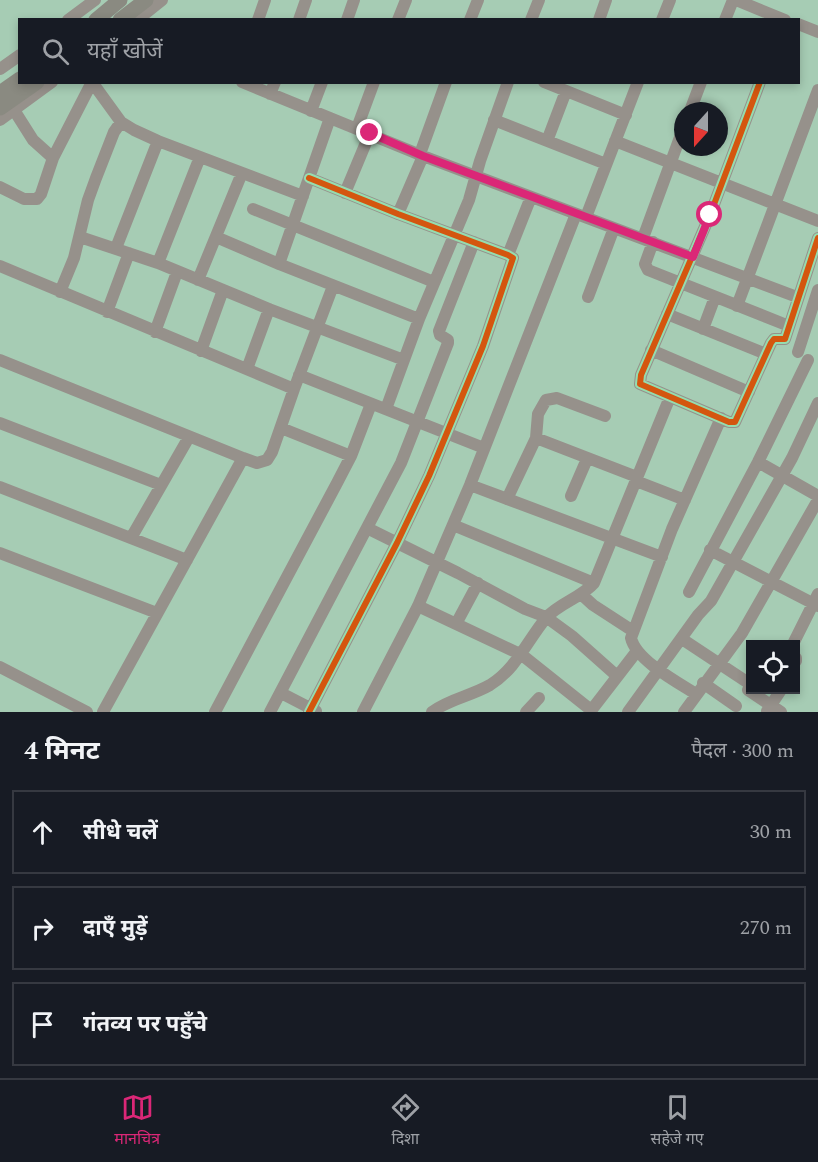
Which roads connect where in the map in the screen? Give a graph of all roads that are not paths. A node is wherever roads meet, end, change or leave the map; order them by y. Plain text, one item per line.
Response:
1 (95, 0) edge
2 (120, 0) edge
3 (146, 0) edge
4 (162, 0) edge
5 (266, 0) edge
6 (306, 0) edge
7 (354, 0) edge
8 (406, 0) edge
9 (477, 0) edge
10 (539, 0) edge
11 (606, 0) edge
12 (670, 0) edge
13 (735, 0) edge
14 (532, 17) edge
15 (71, 18) edge
16 (98, 18) edge
17 (123, 18) edge
18 (139, 18) edge
19 (259, 18) edge
20 (300, 18) edge
21 (348, 18) edge
22 (400, 18) edge
23 (471, 18) edge
24 (600, 18) edge
25 (663, 18) edge
26 (726, 18) edge
27 (781, 18) edge
28 (800, 25) edge
29 (818, 32) edge
30 (18, 56) edge
31 (0, 69) edge
32 (18, 80) edge
33 (35, 84) edge
34 (49, 84) edge
35 (91, 84) edge
36 (93, 84) edge
37 (252, 84) edge
38 (321, 84) edge
39 (373, 84) edge
40 (445, 84) edge
41 (507, 84) edge
42 (549, 84) edge
43 (637, 84) edge
44 (700, 84) edge
45 (759, 84) edge
46 (273, 88) edge
47 (818, 90) edge
48 (566, 91) junction
49 (0, 93) edge
50 (693, 102) edge
51 (7, 109) edge
52 (311, 111) junction
53 (626, 116) junction
54 (330, 118) junction
55 (0, 120) edge
56 (494, 120) junction
57 (121, 122) junction
58 (357, 128) junction
59 (370, 133) junction
60 (158, 141) junction
61 (547, 141) junction
62 (615, 141) junction
63 (674, 153) edge
64 (422, 155) junction
65 (200, 157) junction
66 (53, 158) junction
67 (606, 164) junction
68 (670, 164) junction
69 (242, 173) junction
70 (475, 176) junction
71 (309, 178) junction
72 (722, 185) junction
73 (0, 187) edge
74 (345, 192) junction
75 (303, 196) junction
76 (531, 197) junction
77 (774, 204) junction
78 (252, 208) dead end
79 (398, 214) junction
80 (581, 216) junction
81 (818, 221) edge
82 (293, 225) junction
83 (614, 228) junction
84 (454, 235) junction
85 (80, 237) junction
86 (216, 237) junction
87 (818, 238) edge
88 (648, 240) junction
89 (474, 242) junction
90 (116, 248) junction
91 (129, 253) junction
92 (508, 255) junction
93 (693, 257) junction
94 (158, 262) junction
95 (279, 264) junction
96 (0, 266) edge
97 (177, 272) junction
98 (746, 278) junction
99 (198, 280) junction
100 (434, 282) junction
101 (680, 283) junction
102 (333, 286) junction
103 (223, 290) junction
104 (818, 290) edge
105 (60, 292) junction
106 (588, 297) dead end
107 (715, 297) junction
108 (797, 297) junction
109 (737, 306) junction
110 (269, 309) junction
111 (107, 312) junction
112 (667, 314) junction
113 (419, 319) junction
114 (789, 326) junction
115 (318, 328) junction
116 (703, 329) junction
117 (154, 332) junction
118 (785, 339) junction
119 (651, 350) junction
120 (201, 351) junction
121 (766, 354) junction
122 (803, 356) junction
123 (0, 360) edge
124 (404, 360) junction
125 (247, 369) junction
126 (818, 369) edge
127 (299, 375) junction
128 (294, 389) junction
129 (749, 392) junction
130 (670, 397) junction
131 (818, 403) edge
132 (371, 404) junction
133 (386, 409) junction
134 (604, 416) dead end
135 (721, 418) junction
136 (418, 422) junction
137 (0, 423) edge
138 (281, 428) junction
139 (447, 433) junction
140 (189, 437) junction
141 (536, 438) junction
142 (484, 448) junction
143 (351, 456) junction
144 (243, 458) junction
145 (587, 459) junction
146 (758, 462) junction
147 (782, 476) junction
148 (637, 479) junction
149 (161, 485) junction
150 (470, 485) junction
151 (0, 487) edge
152 (571, 496) dead end
153 (818, 498) edge
154 (507, 499) junction
155 (685, 500) junction
156 (453, 525) junction
157 (368, 528) junction
158 (131, 538) junction
159 (612, 539) junction
160 (398, 543) junction
161 (710, 550) junction
162 (0, 553) edge
163 (662, 557) junction
164 (187, 560) junction
165 (732, 561) junction
166 (436, 562) junction
167 (772, 582) junction
168 (478, 583) junction
169 (594, 584) junction
170 (689, 592) dead end
171 (581, 594) junction
172 (816, 601) edge
173 (418, 606) junction
174 (157, 613) junction
175 (546, 617) junction
176 (456, 624) junction
177 (633, 631) junction
178 (682, 639) junction
179 (796, 640) edge
180 (637, 651) junction
181 (522, 655) junction
182 (719, 663) junction
183 (0, 667) edge
184 (660, 670) junction
185 (617, 676) junction
186 (704, 683) junction
187 (746, 684) edge
188 (746, 692) edge
189 (281, 693) junction
190 (696, 694) junction
191 (757, 694) edge
192 (779, 694) edge
193 (539, 698) dead end
194 (734, 709) edge
195 (773, 710) edge
196 (312, 711) edge
197 (590, 711) edge
198 (87, 712) edge
199 (103, 712) edge
200 (215, 712) edge
201 (270, 712) edge
202 (363, 712) edge
203 (432, 712) edge
204 (526, 712) edge
205 (628, 712) edge
206 (684, 712) edge

1 - 15 street
2 - 16 main road
3 - 17 main road
4 - 18 street
5 - 19 street
6 - 20 street
7 - 21 street
8 - 22 street
9 - 23 street
10 - 14 street
11 - 24 street
12 - 25 street
13 - 26 street
13 - 27 street
28 - 29 street
30 - 31 street
32 - 49 main road
33 - 51 main road
34 - 51 street
35 - 66 street
36 - 57 street
37 - 46 street
38 - 52 street
39 - 58 street
40 - 64 street
41 - 56 street
42 - 48 street
43 - 53 street
44 - 50 street
45 - 72 street
46 - 52 street
47 - 77 street
48 - 53 street
48 - 61 street
51 - 55 street
51 - 66 street
52 - 54 street
53 - 62 street
54 - 58 street
54 - 71 street
56 - 61 street
56 - 70 street
57 - 60 street
57 - 85 street
58 - 59 street
59 - 64 street
59 - 74 street
60 - 65 street
60 - 90 street
61 - 67 street
62 - 67 street
62 - 68 street
63 - 68 street
64 - 70 street
64 - 79 street
65 - 69 street
65 - 94 street
66 - 73 street
67 - 80 street
68 - 72 street
68 - 88 street
69 - 75 street
69 - 86 street
70 - 76 street
70 - 84 street
71 - 74 street
71 - 75 street
72 - 77 street
72 - 93 street
74 - 79 street
75 - 82 street
76 - 80 street
76 - 92 street
77 - 81 street
77 - 98 street
78 - 82 street
79 - 84 street
80 - 83 street
80 - 142 street
82 - 95 street
82 - 100 street
83 - 88 street
83 - 106 street
84 - 89 street
84 - 100 street
85 - 90 street
85 - 105 street
86 - 95 street
86 - 99 street
87 - 108 street
88 - 93 street
88 - 101 street
89 - 92 street
89 - 136 street
90 - 91 street
91 - 94 street
91 - 111 street
92 - 139 street
93 - 98 street
93 - 101 street
94 - 97 street
95 - 102 street
96 - 105 street
97 - 99 street
97 - 117 street
98 - 108 street
98 - 109 street
99 - 103 street
100 - 113 street
101 - 107 street
101 - 112 street
102 - 113 street
102 - 115 street
103 - 110 street
103 - 120 street
104 - 122 street
105 - 111 street
107 - 109 street
107 - 116 street
108 - 114 street
109 - 114 street
110 - 115 street
110 - 125 street
111 - 117 street
112 - 116 street
112 - 119 street
113 - 124 street
114 - 118 street
115 - 124 street
115 - 127 street
116 - 121 street
117 - 120 street
118 - 121 street
118 - 122 street
119 - 129 street
119 - 130 street
120 - 125 street
121 - 129 street
122 - 126 street
122 - 146 street
123 - 140 street
124 - 133 street
125 - 128 street
127 - 128 street
127 - 132 street
128 - 138 street
129 - 135 street
130 - 135 street
130 - 148 street
131 - 147 street
132 - 133 street
132 - 143 street
133 - 136 street
134 - 141 street
135 - 155 street
136 - 139 street
136 - 157 street
137 - 149 street
138 - 143 street
138 - 144 street
139 - 142 street
139 - 160 street
140 - 144 street
140 - 149 street
141 - 145 street
141 - 154 street
142 - 150 street
143 - 200 street
144 - 164 street
145 - 148 street
145 - 152 street
146 - 147 street
146 - 161 street
147 - 153 street
147 - 165 street
148 - 155 street
148 - 159 street
149 - 158 street
150 - 154 street
150 - 156 street
151 - 158 street
153 - 167 street
154 - 159 street
155 - 163 street
156 - 166 street
156 - 169 street
157 - 160 street
157 - 189 street
158 - 164 street
159 - 163 street
159 - 169 street
160 - 166 street
160 - 196 street
161 - 165 street
161 - 170 street
162 - 174 street
163 - 177 street
164 - 174 street
165 - 167 street
165 - 178 street
166 - 168 street
166 - 173 street
167 - 172 street
167 - 182 street
168 - 175 street
168 - 176 street
169 - 171 street
171 - 175 street
171 - 177 street
172 - 179 street
173 - 176 street
173 - 202 street
174 - 199 street
175 - 181 street
175 - 185 street
176 - 181 street
177 - 180 street
178 - 182 street
178 - 184 street
180 - 184 street
180 - 185 street
181 - 197 street
181 - 203 street
182 - 186 street
182 - 187 street
183 - 198 street
184 - 190 street
184 - 205 street
185 - 197 street
186 - 190 street
186 - 194 street
188 - 194 street
189 - 196 street
189 - 201 street
190 - 206 street
191 - 195 street
192 - 195 street
193 - 204 street

